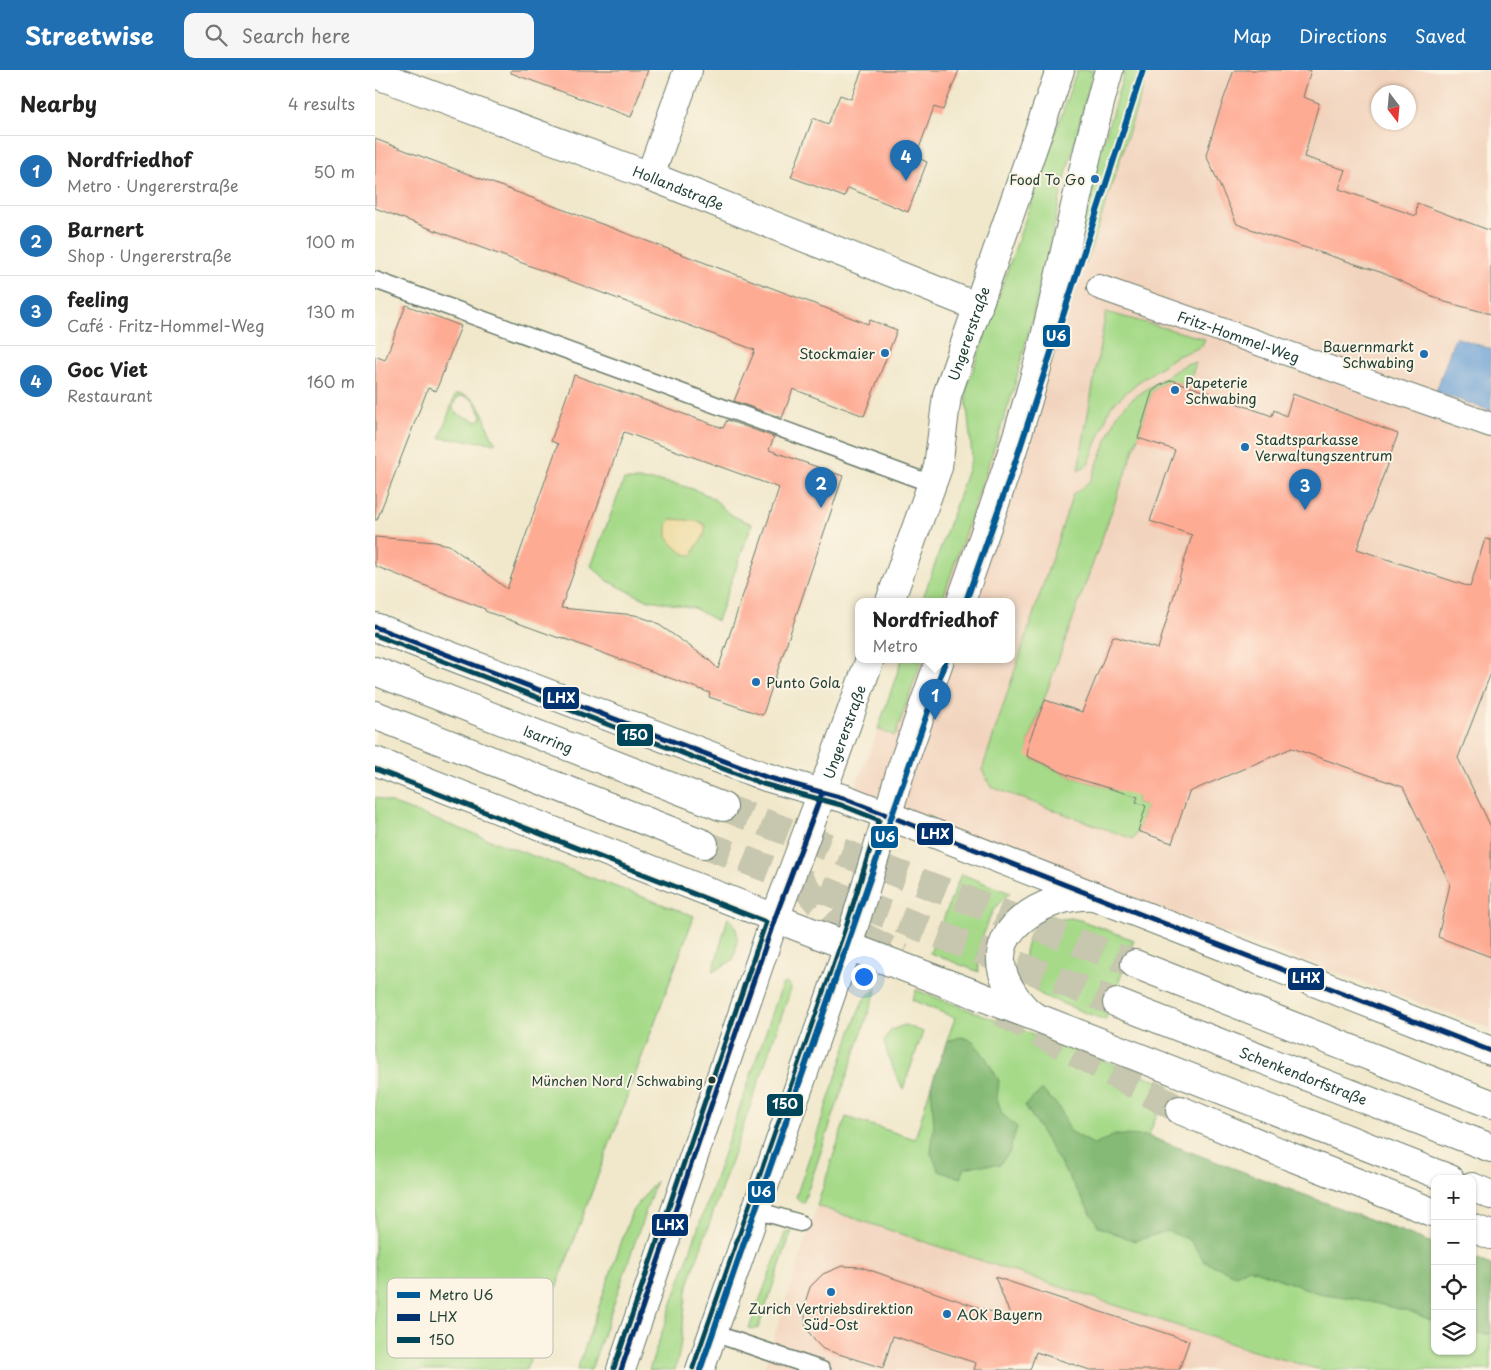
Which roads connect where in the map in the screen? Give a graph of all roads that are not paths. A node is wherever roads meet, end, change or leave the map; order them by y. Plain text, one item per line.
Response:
1 (688, 70) edge
2 (1060, 70) edge
3 (1109, 70) edge
4 (378, 73) edge
5 (651, 176) junction
6 (375, 280) edge
7 (1099, 287) dead end
8 (978, 307) junction
9 (1491, 425) edge
10 (932, 484) junction
11 (891, 598) edge
12 (962, 598) edge
13 (375, 627) edge
14 (869, 663) edge
15 (939, 663) edge
16 (375, 671) edge
17 (375, 715) edge
18 (375, 761) edge
19 (822, 793) junction
20 (723, 807) tunnel mouth
21 (887, 816) junction
22 (704, 844) tunnel mouth
23 (1094, 896) junction
24 (775, 918) junction
25 (848, 946) junction
26 (1135, 964) tunnel mouth
27 (1117, 1003) tunnel mouth
28 (1033, 1016) junction
29 (1491, 1050) edge
30 (1491, 1104) edge
31 (1180, 1110) tunnel mouth
32 (1491, 1148) edge
33 (1440, 1175) edge
34 (1476, 1189) edge
35 (1491, 1195) edge
36 (756, 1210) junction
37 (1431, 1211) edge
38 (800, 1223) dead end
39 (1476, 1229) edge
40 (1491, 1235) edge
41 (713, 1334) junction
42 (621, 1370) edge
43 (700, 1370) edge
44 (822, 1370) edge

1 - 5 main road
2 - 8 main road, Ungererstraße
3 - 12 main road
4 - 5 main road, Hollandstraße
5 - 8 main road, Hollandstraße
6 - 10 lane
7 - 9 street, Fritz-Hommel-Weg
8 - 10 main road, Ungererstraße
10 - 11 main road, Ungererstraße
13 - 19 main road
14 - 19 main road, Ungererstraße
15 - 21 main road
16 - 20 main road, Isarring
17 - 22 main road
18 - 24 main road
19 - 21 main road
19 - 24 main road, Ungererstraße
21 - 23 main road
21 - 25 main road
23 - 28 main road
23 - 29 main road
24 - 25 main road
24 - 42 main road, Ungererstraße
25 - 28 main road
25 - 36 main road
26 - 30 main road
27 - 32 main road, Schenkendorfstraße
28 - 33 main road
31 - 37 main road
34 - 35 main road
36 - 38 lane
36 - 41 main road
39 - 40 main road
41 - 43 main road
41 - 44 lane

